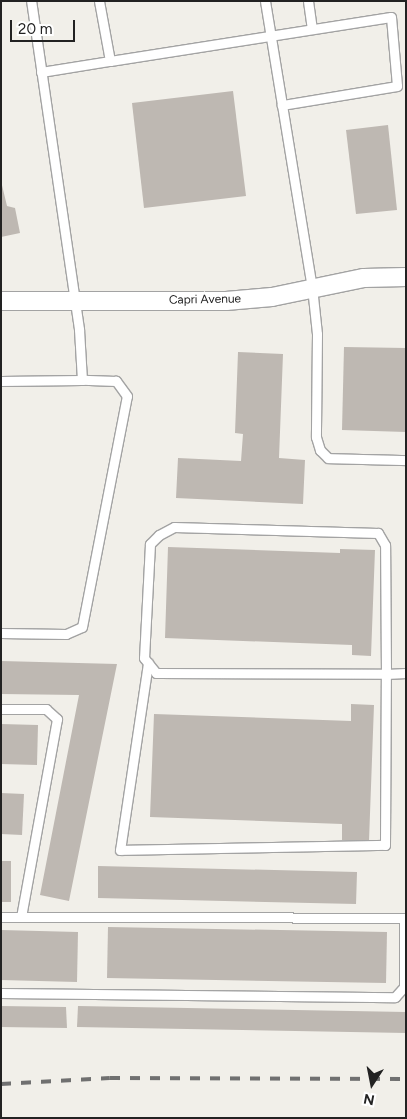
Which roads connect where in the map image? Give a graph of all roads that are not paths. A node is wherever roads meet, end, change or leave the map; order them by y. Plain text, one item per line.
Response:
1 (31, 1) edge
2 (99, 1) edge
3 (265, 1) edge
4 (308, 1) edge
5 (312, 28) junction
6 (270, 35) junction
7 (110, 61) junction
8 (41, 72) junction
9 (282, 105) junction
10 (406, 277) edge
11 (312, 287) junction
12 (73, 299) junction
13 (1, 301) edge
14 (82, 380) junction
15 (1, 381) edge
16 (406, 460) edge
17 (1, 633) edge
18 (148, 663) junction
19 (406, 673) edge
20 (386, 674) junction
21 (1, 709) edge
22 (1, 917) edge
23 (21, 917) junction
24 (405, 918) edge
25 (1, 993) edge

1 - 8 lane
2 - 7 lane
3 - 6 lane
4 - 5 lane
5 - 6 lane
5 - 9 lane
6 - 7 lane
6 - 9 lane
7 - 8 lane
8 - 12 lane
9 - 11 lane
10 - 11 street, Capri Avenue
11 - 12 street, Capri Avenue
11 - 16 lane
12 - 13 street, Capri Avenue
12 - 14 lane
14 - 15 lane
14 - 17 lane
18 - 20 lane
18 - 20 lane
18 - 20 lane
19 - 20 lane
21 - 23 lane
22 - 23 lane
23 - 24 lane
24 - 25 lane

